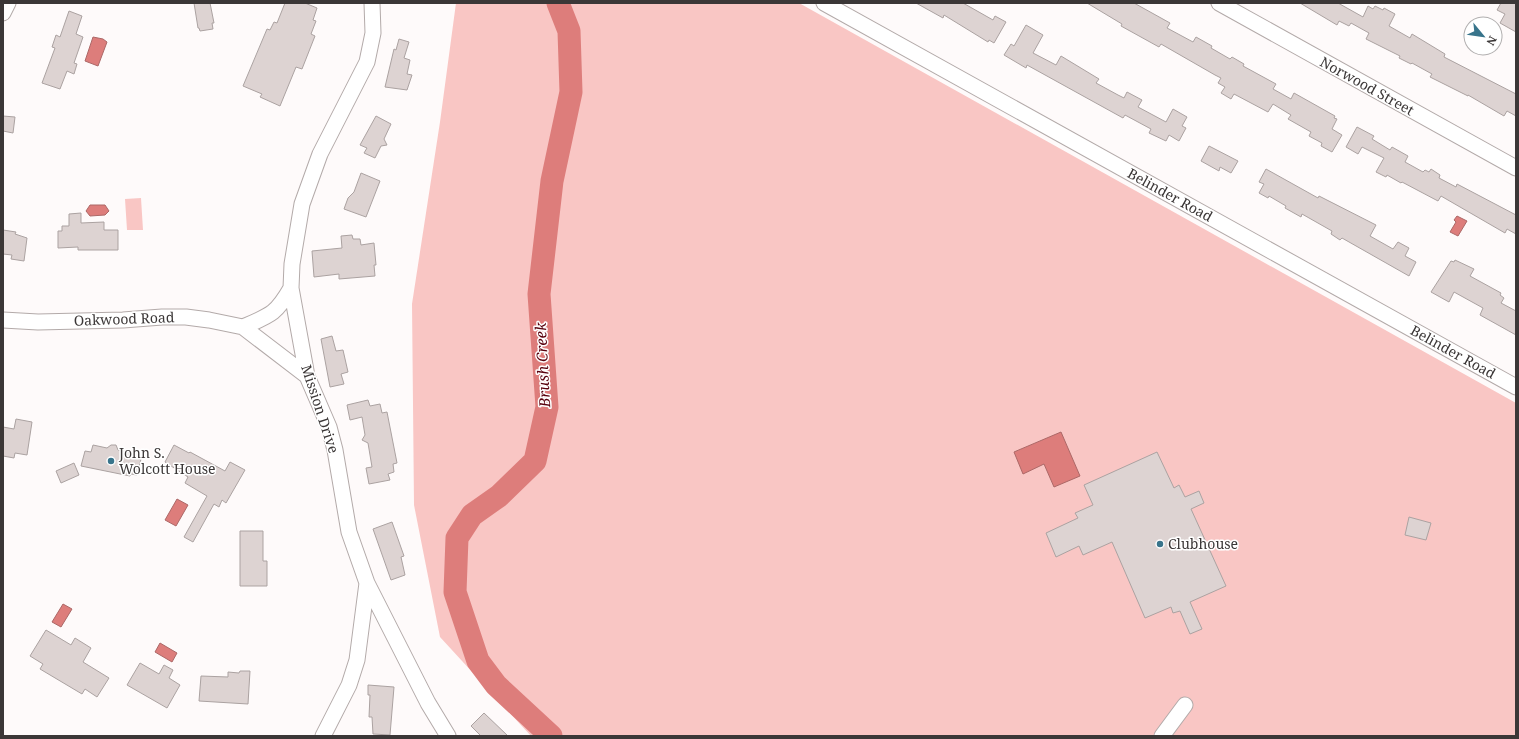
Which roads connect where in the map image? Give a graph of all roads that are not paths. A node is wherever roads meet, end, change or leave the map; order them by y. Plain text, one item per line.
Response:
1 (8, 3) edge
2 (372, 3) edge
3 (824, 3) edge
4 (1219, 3) edge
5 (3, 13) edge
6 (1516, 168) edge
7 (291, 288) junction
8 (3, 320) edge
9 (243, 327) junction
10 (307, 376) junction
11 (1516, 387) edge
12 (367, 583) junction
13 (1185, 706) dead end
14 (323, 736) edge
15 (448, 736) edge
16 (1162, 736) edge

1 - 5 street
2 - 7 street, Mission Drive
3 - 11 street, Belinder Road
4 - 6 street, Norwood Street
7 - 9 street
7 - 10 street, Mission Drive
8 - 9 street, Oakwood Road
9 - 10 street, Oakwood Road
10 - 12 street, Mission Drive
12 - 14 street
12 - 15 street, Mission Drive
13 - 16 street

